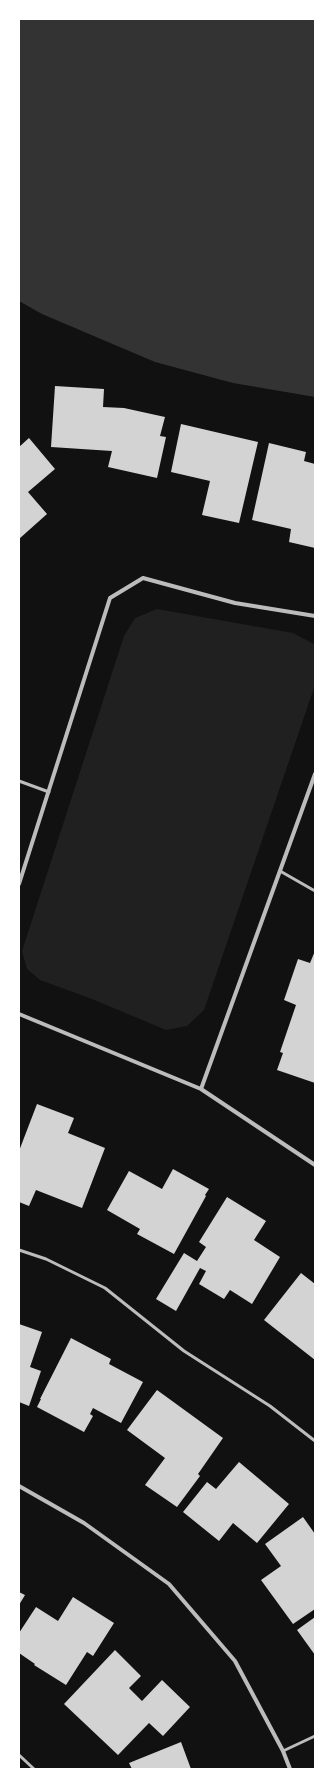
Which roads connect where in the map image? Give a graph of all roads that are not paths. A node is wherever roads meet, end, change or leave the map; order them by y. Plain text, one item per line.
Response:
1 (315, 616) edge
2 (315, 774) edge
3 (19, 781) edge
4 (50, 792) junction
5 (280, 871) junction
6 (19, 884) edge
7 (315, 891) edge
8 (19, 1014) edge
9 (201, 1089) junction
10 (315, 1165) edge
11 (19, 1250) edge
12 (315, 1441) edge
13 (19, 1486) edge
14 (315, 1736) edge
15 (283, 1751) junction
16 (19, 1755) edge
17 (34, 1769) edge
18 (290, 1769) edge

1 - 4 street
2 - 5 street
3 - 4 lane
4 - 6 street
5 - 7 lane
5 - 9 street
8 - 9 street
9 - 10 street
11 - 12 lane
13 - 15 street
14 - 15 lane
15 - 18 street
16 - 17 lane

